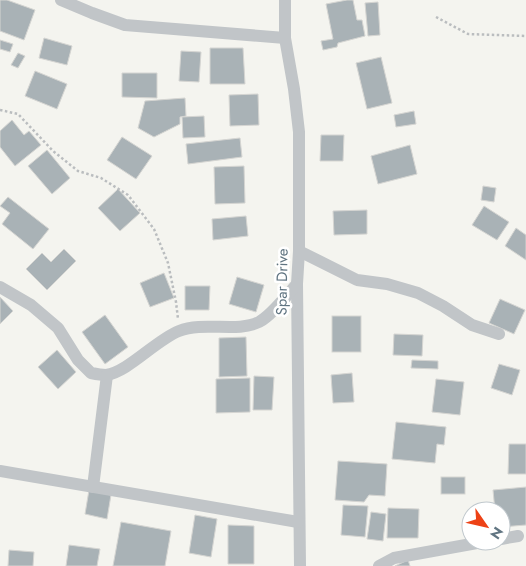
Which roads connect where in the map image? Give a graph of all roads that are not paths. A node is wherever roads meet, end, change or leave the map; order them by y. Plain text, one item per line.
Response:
1 (61, 0) edge
2 (285, 0) edge
3 (285, 38) junction
4 (299, 251) junction
5 (297, 284) junction
6 (0, 287) edge
7 (498, 334) dead end
8 (107, 375) junction
9 (0, 471) edge
10 (93, 487) junction
11 (298, 522) junction
12 (518, 536) dead end
13 (511, 537) edge
14 (461, 546) edge
15 (300, 566) edge
16 (379, 566) edge

1 - 3 street
2 - 3 street, Spar Drive
3 - 4 street, Spar Drive
4 - 5 street, Spar Drive
4 - 7 street
5 - 8 street
5 - 11 street, Spar Drive
6 - 8 street
8 - 10 street
9 - 10 street
10 - 11 street
11 - 15 street, Spar Drive
12 - 13 street
14 - 16 street

